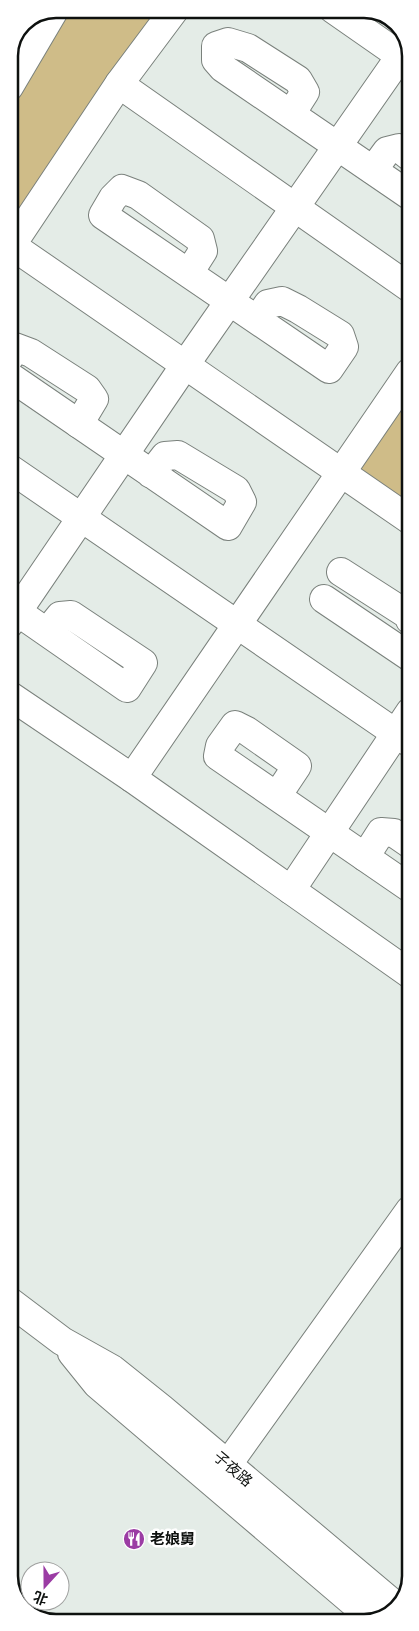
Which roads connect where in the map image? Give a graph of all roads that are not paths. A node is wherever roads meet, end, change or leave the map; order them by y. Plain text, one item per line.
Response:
1 (50, 18) edge
2 (168, 18) edge
3 (348, 18) edge
4 (401, 51) edge
5 (402, 59) edge
6 (17, 73) edge
7 (119, 84) junction
8 (291, 114) dead end
9 (338, 146) junction
10 (402, 150) edge
11 (373, 170) junction
12 (402, 190) edge
13 (295, 207) junction
14 (17, 237) edge
15 (17, 252) edge
16 (188, 273) dead end
17 (402, 282) edge
18 (229, 301) junction
19 (257, 320) dead end
20 (17, 349) edge
21 (185, 365) junction
22 (17, 381) edge
23 (402, 384) edge
24 (79, 424) junction
25 (124, 455) junction
26 (17, 473) edge
27 (342, 473) junction
28 (151, 474) dead end
29 (402, 514) edge
30 (82, 518) junction
31 (341, 572) dead end
32 (324, 599) dead end
33 (17, 607) edge
34 (402, 611) edge
35 (17, 617) edge
36 (237, 624) junction
37 (47, 632) dead end
38 (402, 644) edge
39 (17, 700) edge
40 (402, 727) edge
41 (402, 733) edge
42 (132, 778) junction
43 (277, 796) dead end
44 (330, 833) junction
45 (402, 838) edge
46 (365, 857) junction
47 (402, 882) edge
48 (291, 890) junction
49 (402, 968) edge
50 (402, 1221) edge
51 (17, 1306) edge
52 (221, 1474) junction
53 (390, 1602) edge
54 (367, 1613) edge

1 - 6 street
2 - 7 street
3 - 4 street
5 - 9 street
7 - 13 street
7 - 14 street
8 - 9 street
9 - 11 street
9 - 13 street
10 - 11 street
11 - 12 street
13 - 17 street
13 - 18 street
15 - 21 street
16 - 18 street
18 - 19 street
18 - 21 street
20 - 24 street
21 - 25 street
21 - 27 street
22 - 24 street
23 - 27 street
24 - 25 street
25 - 28 street
25 - 30 street
26 - 30 street
27 - 29 street
27 - 36 street
30 - 33 street
30 - 36 street
31 - 34 street
32 - 38 street
35 - 37 street
36 - 40 street
36 - 42 street
39 - 42 street
41 - 44 street
42 - 48 street
43 - 44 street
44 - 46 street
44 - 48 street
45 - 46 street
46 - 47 street
48 - 49 street
50 - 52 street
51 - 52 street, 子夜路
52 - 53 street, 子夜路
52 - 54 street, 子夜路

